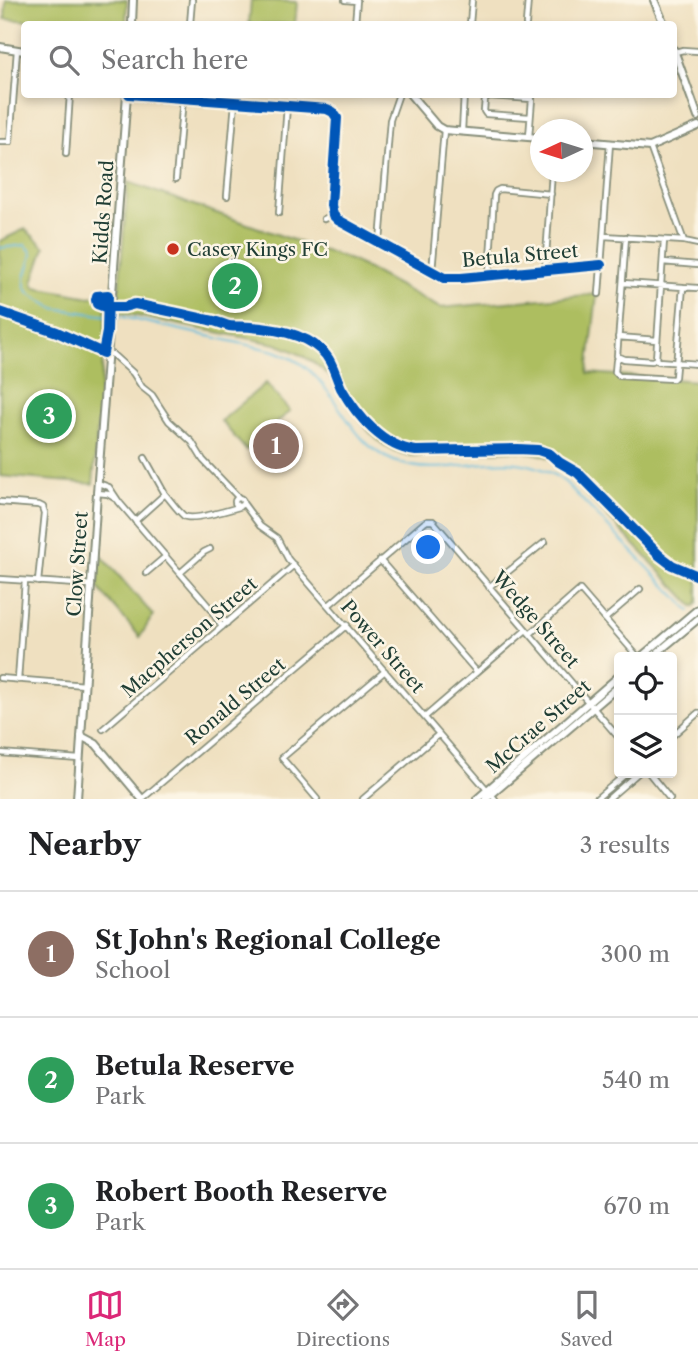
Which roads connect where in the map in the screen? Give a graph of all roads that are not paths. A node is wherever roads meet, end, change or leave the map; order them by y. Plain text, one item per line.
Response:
1 (134, 0) edge
2 (192, 0) edge
3 (345, 0) edge
4 (357, 0) edge
5 (472, 0) edge
6 (528, 0) edge
7 (654, 0) edge
8 (132, 21) edge
9 (190, 21) edge
10 (355, 21) edge
11 (470, 21) edge
12 (526, 21) edge
13 (663, 21) edge
14 (0, 47) edge
15 (21, 51) edge
16 (677, 51) edge
17 (698, 51) edge
18 (677, 60) edge
19 (70, 98) edge
20 (128, 98) edge
21 (183, 98) joint
22 (260, 98) edge
23 (398, 98) edge
24 (413, 98) edge
25 (464, 98) edge
26 (486, 98) edge
27 (532, 98) edge
28 (235, 102) junction
29 (260, 104) junction
30 (287, 106) junction
31 (530, 117) junction
32 (698, 119) edge
33 (698, 126) edge
34 (444, 130) junction
35 (461, 131) junction
36 (529, 137) joint
37 (0, 142) edge
38 (593, 142) edge
39 (610, 143) junction
40 (650, 147) junction
41 (66, 154) dead end
42 (176, 179) dead end
43 (552, 182) edge
44 (551, 194) junction
45 (227, 196) dead end
46 (279, 213) dead end
47 (333, 215) junction
48 (324, 219) dead end
49 (604, 236) junction
50 (626, 237) junction
51 (664, 240) junction
52 (684, 241) junction
53 (380, 243) junction
54 (698, 244) edge
55 (663, 262) junction
56 (601, 265) junction
57 (698, 265) edge
58 (545, 270) junction
59 (432, 272) junction
60 (489, 275) junction
61 (623, 283) junction
62 (661, 285) junction
63 (682, 287) junction
64 (698, 288) edge
65 (598, 294) dead end
66 (110, 332) joint
67 (618, 337) junction
68 (657, 340) junction
69 (108, 354) junction
70 (619, 358) junction
71 (656, 359) junction
72 (108, 362) junction
73 (120, 362) junction
74 (676, 362) junction
75 (698, 364) edge
76 (145, 458) dead end
77 (98, 483) junction
78 (97, 493) junction
79 (165, 494) junction
80 (0, 502) edge
81 (119, 502) junction
82 (238, 503) junction
83 (135, 521) junction
84 (545, 542) dead end
85 (210, 549) dead end
86 (166, 556) junction
87 (380, 560) junction
88 (294, 565) junction
89 (146, 573) dead end
90 (180, 573) junction
91 (0, 579) edge
92 (25, 581) junction
93 (38, 582) junction
94 (92, 585) junction
95 (489, 587) junction
96 (640, 589) dead end
97 (329, 605) junction
98 (698, 609) edge
99 (605, 619) junction
100 (698, 619) edge
101 (687, 623) junction
102 (224, 625) junction
103 (347, 625) junction
104 (528, 632) junction
105 (635, 652) edge
106 (646, 652) edge
107 (657, 652) edge
108 (385, 670) junction
109 (477, 672) junction
110 (0, 678) edge
111 (18, 680) junction
112 (614, 682) edge
113 (85, 685) junction
114 (614, 690) edge
115 (592, 706) junction
116 (698, 713) edge
117 (425, 717) junction
118 (103, 729) dead end
119 (614, 732) edge
120 (677, 732) edge
121 (439, 734) junction
122 (81, 740) junction
123 (0, 753) edge
124 (79, 759) junction
125 (621, 778) edge
126 (632, 778) edge
127 (653, 778) edge
128 (490, 796) edge
129 (77, 799) edge
130 (142, 799) edge
131 (317, 799) edge
132 (363, 799) edge
133 (477, 799) edge
134 (596, 799) edge
135 (608, 799) edge
136 (670, 799) edge

1 - 8 main road
2 - 9 street
3 - 4 street
4 - 10 street
5 - 11 street
6 - 12 street
7 - 13 main road
14 - 15 main road
15 - 37 street
16 - 17 street
18 - 32 main road
19 - 41 street
20 - 66 main road, Kidds Road
21 - 28 street
21 - 42 street
22 - 29 street
23 - 53 street
24 - 34 main road
25 - 35 street
26 - 31 street
27 - 31 street
28 - 29 street
28 - 45 street
29 - 30 street
30 - 46 street
30 - 47 street
31 - 36 street
32 - 33 main road
33 - 40 main road
34 - 35 main road
34 - 59 street
35 - 36 main road
38 - 39 main road
39 - 40 main road
39 - 49 street
40 - 52 street
43 - 44 street
44 - 58 street
44 - 60 street
47 - 48 street
47 - 53 street, Betula Street
49 - 50 street
49 - 56 street
50 - 51 street
50 - 61 street
51 - 52 street
51 - 55 street
52 - 54 street
53 - 59 street, Betula Street
55 - 57 street
55 - 62 street
56 - 58 street, Betula Street
56 - 65 street
58 - 60 street, Betula Street
59 - 60 street, Betula Street
61 - 62 street
61 - 67 street
62 - 63 street
62 - 68 street
63 - 64 street
63 - 74 street
66 - 69 main road, Clow Street
67 - 68 street
67 - 70 street
68 - 71 street
69 - 72 main road, Clow Street
69 - 73 street, Power Street
70 - 71 street
70 - 74 street
71 - 74 street
72 - 73 street
72 - 77 main road, Clow Street
73 - 82 street, Power Street
74 - 75 street
76 - 79 street
77 - 78 main road, Clow Street
77 - 81 street
78 - 81 street
78 - 94 main road, Clow Street
79 - 82 street
79 - 83 street
80 - 93 street
81 - 83 street
82 - 88 street, Power Street
83 - 86 street
84 - 95 street
85 - 90 street
86 - 89 street
86 - 90 street
87 - 95 street, Wedge Street
87 - 97 street
87 - 109 street
88 - 97 street, Power Street
88 - 102 street, Macpherson Street
90 - 102 street
91 - 92 street
92 - 93 street
92 - 111 street
93 - 94 street
94 - 113 main road, Clow Street
95 - 104 street, Wedge Street
96 - 99 street
97 - 103 street, Power Street
98 - 101 main road
99 - 104 street
99 - 105 street
100 - 101 main road
101 - 106 main road
101 - 107 main road
102 - 118 street, Macpherson Street
103 - 108 street, Power Street
103 - 130 street, Ronald Street
104 - 109 street
104 - 115 street, Wedge Street
108 - 117 street, Power Street
108 - 131 street
109 - 117 street
110 - 111 street
111 - 113 street
112 - 115 main road, McCrae Street
113 - 122 main road, Clow Street
114 - 115 main road, McCrae Street
115 - 119 street, Wedge Street
115 - 128 main road, McCrae Street
116 - 120 street
117 - 121 street, Power Street
121 - 128 street, Power Street
121 - 132 street
122 - 124 main road, Clow Street
122 - 130 main road
123 - 124 street
124 - 129 main road, Clow Street
125 - 134 street
126 - 135 street
127 - 136 street
128 - 133 main road, McCrae Street

